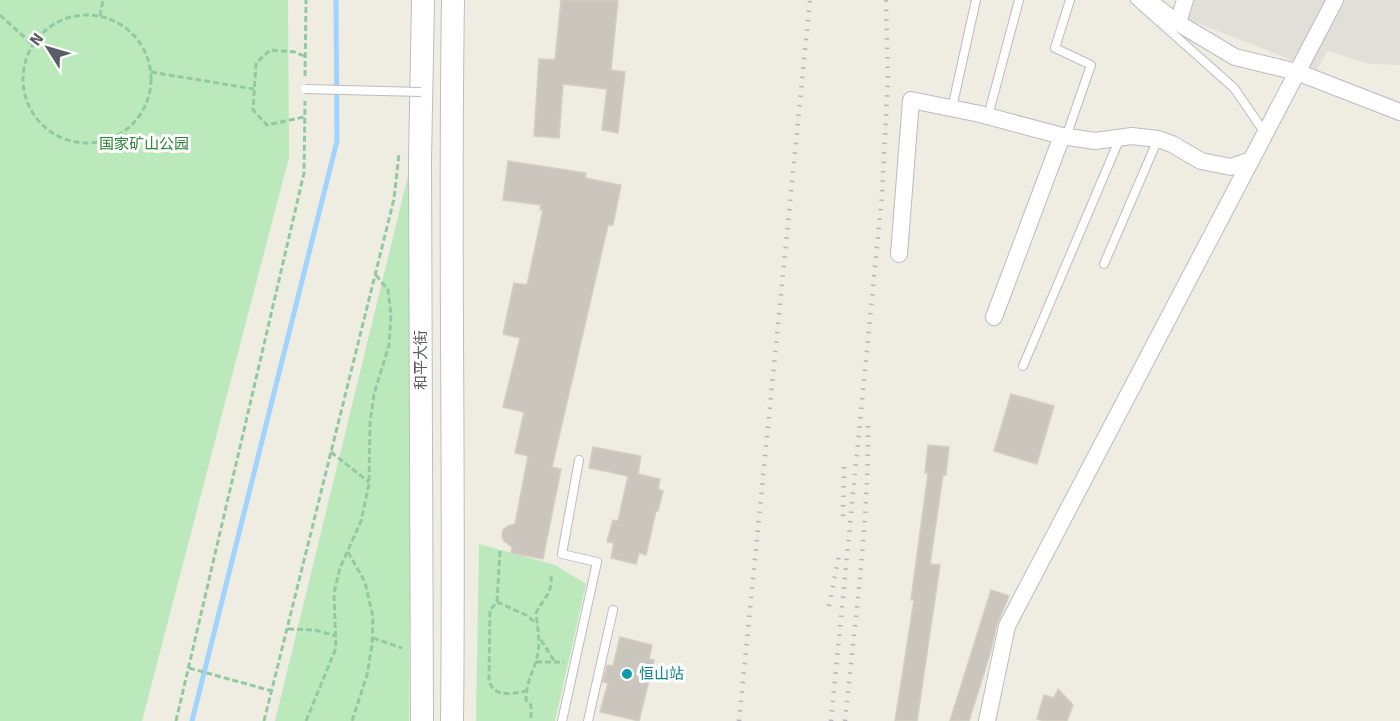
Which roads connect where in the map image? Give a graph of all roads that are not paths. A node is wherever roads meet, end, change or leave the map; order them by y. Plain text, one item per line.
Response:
1 (423, 0) edge
2 (453, 0) edge
3 (976, 0) edge
4 (1019, 0) edge
5 (1070, 0) edge
6 (1135, 0) edge
7 (1147, 0) edge
8 (1185, 0) edge
9 (1335, 0) edge
10 (1178, 23) junction
11 (1297, 72) junction
12 (305, 89) road end
13 (421, 92) junction
14 (952, 108) junction
15 (1400, 112) edge
16 (988, 116) junction
17 (1265, 133) junction
18 (1064, 137) junction
19 (1120, 137) junction
20 (1158, 140) junction
21 (1251, 160) junction
22 (899, 254) dead end
23 (1104, 264) dead end
24 (994, 317) dead end
25 (1023, 366) dead end
26 (579, 460) dead end
27 (613, 610) dead end
28 (422, 721) edge
29 (452, 721) edge
30 (562, 721) edge
31 (588, 721) edge
32 (987, 721) edge

1 - 13 main road, 和平大街
2 - 29 main road, 和平大街
3 - 14 lane
4 - 16 lane
5 - 18 lane
6 - 17 lane
7 - 10 street
8 - 10 street
9 - 11 street
10 - 11 street
11 - 15 street
11 - 17 street
12 - 13 lane, bridge
13 - 28 main road, 和平大街
14 - 16 street
14 - 22 street
16 - 18 street
17 - 21 street
18 - 19 street
18 - 24 street
19 - 20 street
19 - 25 lane
20 - 21 street
20 - 23 lane
21 - 32 street
26 - 30 lane
27 - 31 lane

